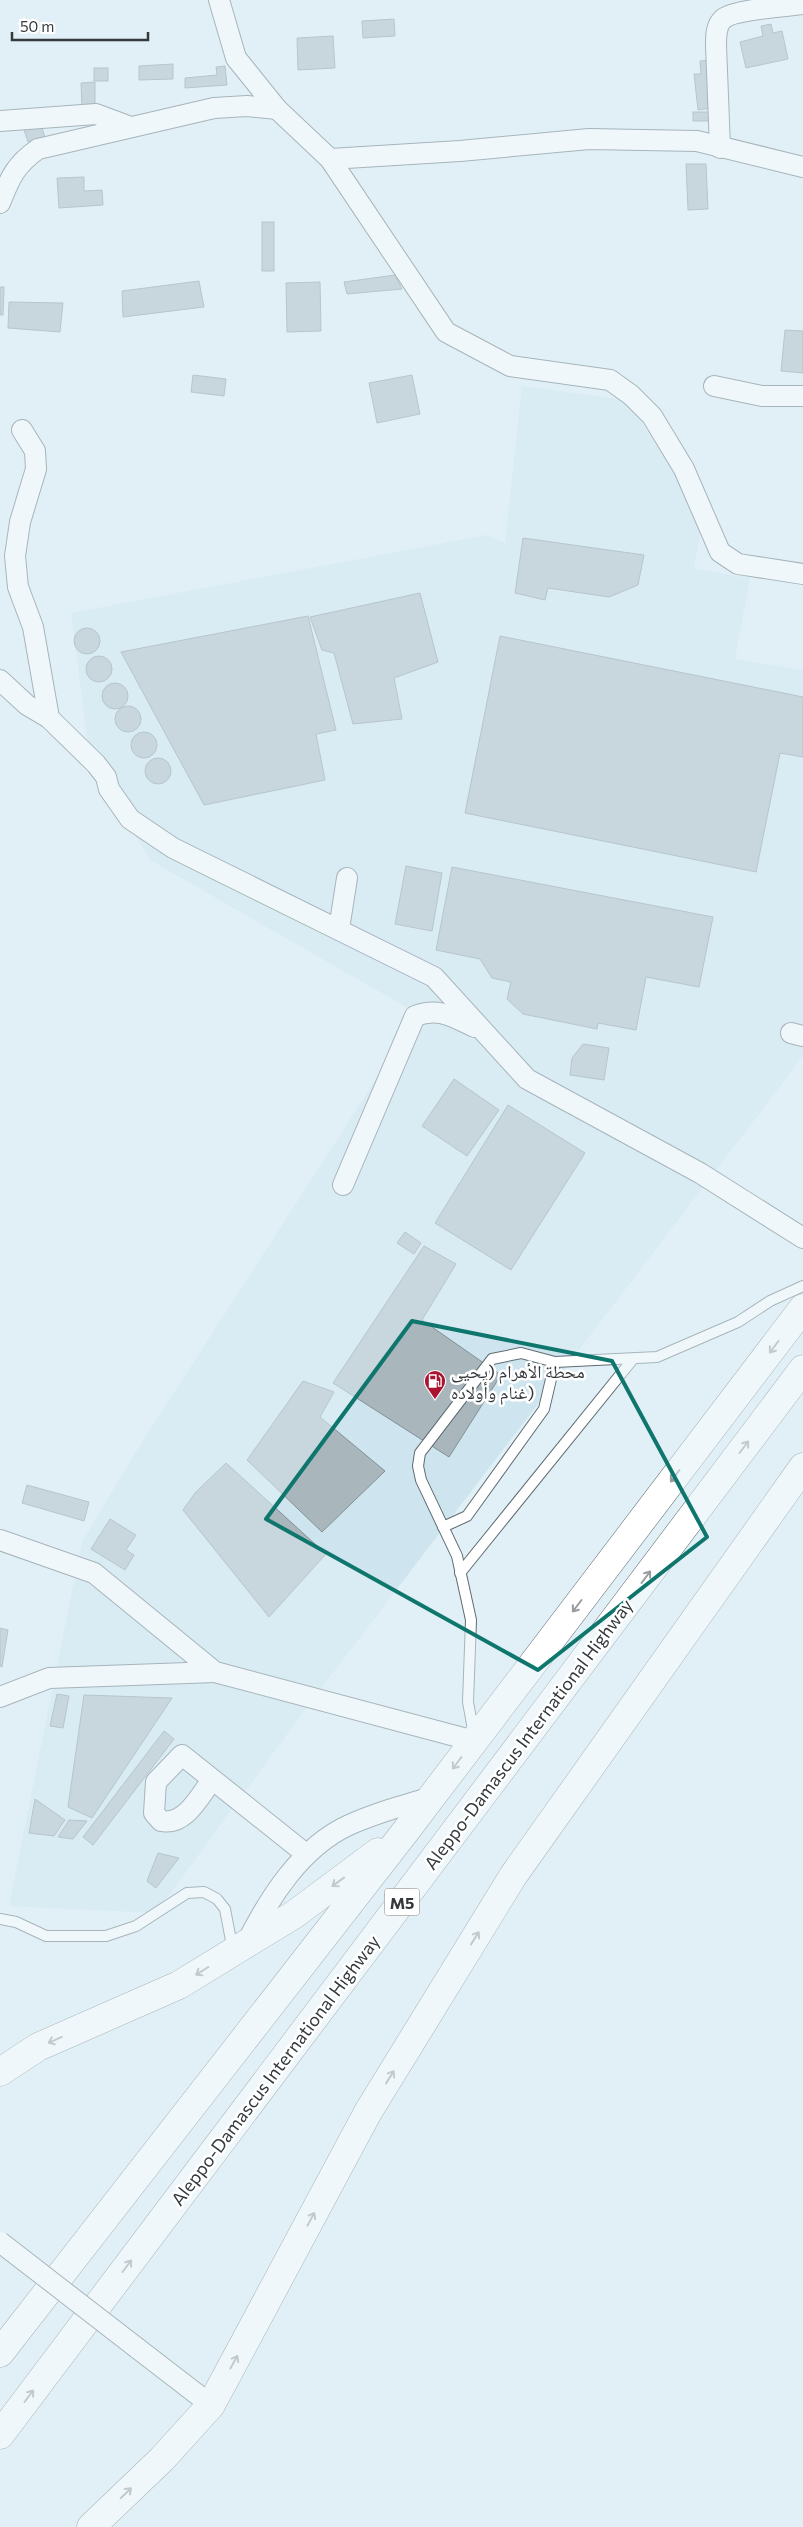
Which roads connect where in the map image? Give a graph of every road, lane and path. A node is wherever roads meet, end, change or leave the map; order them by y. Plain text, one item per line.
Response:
1 (219, 0) edge
2 (803, 4) edge
3 (277, 109) junction
4 (0, 121) edge
5 (130, 127) junction
6 (720, 148) junction
7 (330, 159) junction
8 (803, 167) edge
9 (0, 203) edge
10 (714, 386) dead end
11 (803, 396) edge
12 (22, 430) dead end
13 (803, 574) edge
14 (0, 680) edge
15 (48, 718) junction
16 (347, 878) dead end
17 (339, 929) junction
18 (482, 1030) junction
19 (343, 1185) dead end
20 (803, 1238) edge
21 (803, 1286) edge
22 (803, 1308) edge
23 (633, 1359) junction
24 (555, 1362) junction
25 (803, 1369) edge
26 (803, 1467) edge
27 (443, 1527) junction
28 (0, 1540) edge
29 (460, 1573) junction
30 (215, 1672) junction
31 (0, 1698) edge
32 (474, 1741) junction
33 (212, 1780) dead end
34 (432, 1797) junction
35 (405, 1832) junction
36 (306, 1854) junction
37 (0, 1918) edge
38 (239, 1948) junction
39 (0, 2072) edge
40 (0, 2242) edge
41 (0, 2353) edge
42 (211, 2405) junction
43 (0, 2435) edge
44 (92, 2527) edge

1 - 3 street
2 - 6 street
3 - 5 street
3 - 7 street
4 - 5 street
5 - 9 street
6 - 7 street
6 - 8 street
7 - 13 street
10 - 11 street
12 - 15 street
14 - 15 street
15 - 17 street
16 - 17 street
17 - 18 street
18 - 19 street
18 - 20 street
21 - 23 lane
22 -> 32 highway, M5
23 - 24 lane
23 - 29 lane
24 - 27 lane
24 - 27 lane
43 -> 25 highway, Aleppo-Damascus International Highway / M5
42 -> 26 highway
27 - 29 lane
28 - 30 street
29 - 32 lane
30 - 31 street
30 - 32 street
32 -> 34 highway, M5
33 - 36 street
34 - 35 highway, M5
34 - 36 street
35 -> 38 highway
35 - 41 highway, M5
36 - 38 street
37 - 38 lane
38 -> 39 highway
40 - 42 street, bridge
44 -> 42 highway

